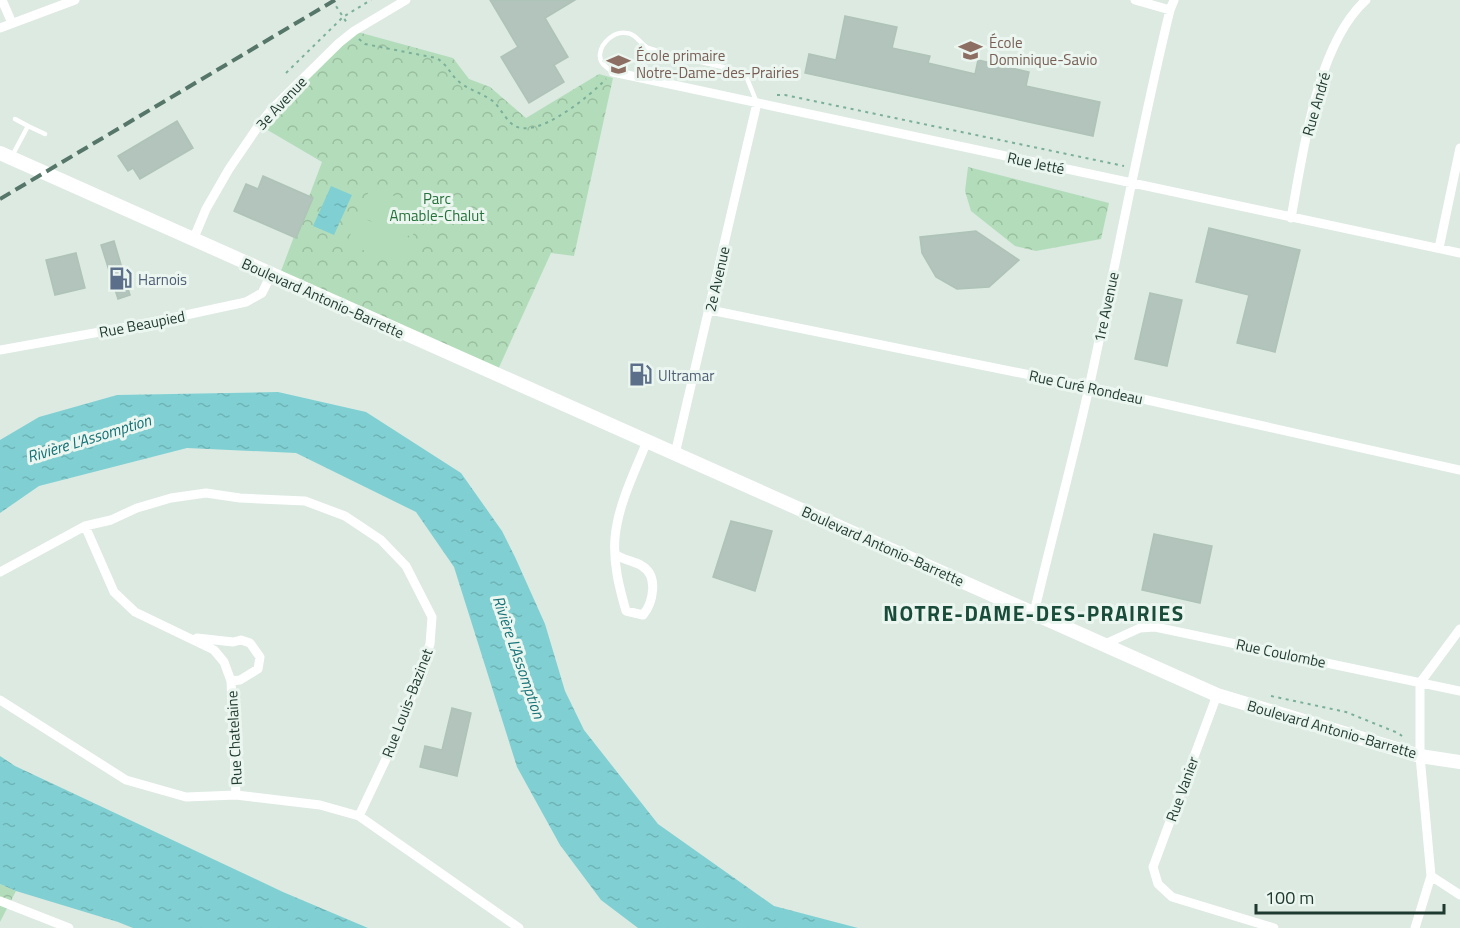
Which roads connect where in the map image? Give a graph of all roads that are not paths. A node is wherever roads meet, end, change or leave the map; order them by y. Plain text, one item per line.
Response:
1 (3, 0) edge
2 (75, 0) edge
3 (406, 0) edge
4 (1135, 0) edge
5 (1174, 0) edge
6 (1366, 0) edge
7 (1170, 10) junction
8 (12, 23) junction
9 (0, 28) edge
10 (613, 72) joint
11 (757, 103) junction
12 (15, 119) dead end
13 (28, 126) junction
14 (45, 134) dead end
15 (1460, 148) edge
16 (6, 156) edge
17 (1133, 184) junction
18 (1291, 218) junction
19 (193, 240) junction
20 (1439, 248) junction
21 (1460, 253) edge
22 (271, 275) junction
23 (710, 310) junction
24 (0, 350) edge
25 (1089, 387) junction
26 (647, 441) junction
27 (675, 454) junction
28 (1460, 470) edge
29 (85, 526) junction
30 (615, 554) junction
31 (0, 573) edge
32 (1034, 613) junction
33 (1460, 629) edge
34 (189, 636) junction
35 (1105, 644) junction
36 (231, 681) junction
37 (1420, 683) junction
38 (1460, 691) edge
39 (1216, 695) junction
40 (0, 700) edge
41 (1420, 756) junction
42 (1460, 762) edge
43 (236, 795) junction
44 (359, 816) junction
45 (1431, 876) junction
46 (1460, 895) edge
47 (0, 901) edge
48 (69, 928) edge
49 (519, 928) edge
50 (1274, 928) edge
51 (1415, 928) edge

1 - 8 street
2 - 8 street
3 - 19 street, 3e Avenue
4 - 7 street
5 - 7 street, 1re Avenue
6 - 18 street, Rue André
7 - 17 street, 1re Avenue
8 - 9 street
10 - 11 street, Rue Jetté
10 - 11 lane
11 - 17 street, Rue Jetté
11 - 23 street, 2e Avenue
12 - 13 lane
13 - 14 lane
13 - 16 lane
15 - 20 street
16 - 19 street, Boulevard Antonio-Barrette
17 - 18 street, Rue Jetté
17 - 25 street, 1re Avenue
18 - 20 street, Rue Jetté
19 - 22 street, Boulevard Antonio-Barrette
20 - 21 street, Rue Jetté
22 - 24 street, Rue Beaupied
22 - 26 street, Boulevard Antonio-Barrette
23 - 25 street, Rue Curé Rondeau
23 - 27 street, 2e Avenue
25 - 28 street, Rue Curé Rondeau
25 - 32 street, 1re Avenue
26 - 27 street, Boulevard Antonio-Barrette
26 - 30 street
27 - 32 street, Boulevard Antonio-Barrette
29 - 31 street, Rue Louis-Bazinet
29 - 34 street, Rue Chatelaine
29 - 44 street, Rue Louis-Bazinet
30 - 30 street
32 - 35 street, Boulevard Antonio-Barrette
33 - 37 street
34 - 36 street, Rue Chatelaine
34 - 36 street, Rue Chatelaine
35 - 37 street, Rue Coulombe
35 - 39 street, Boulevard Antonio-Barrette
36 - 43 street, Rue Chatelaine
37 - 38 street, Rue Coulombe
37 - 41 street
39 - 41 street, Boulevard Antonio-Barrette
39 - 50 street, Rue Vanier
40 - 43 street
41 - 42 street, Boulevard Antonio-Barrette
41 - 45 street
43 - 44 street
44 - 49 street
45 - 46 street
45 - 51 street
47 - 48 street

